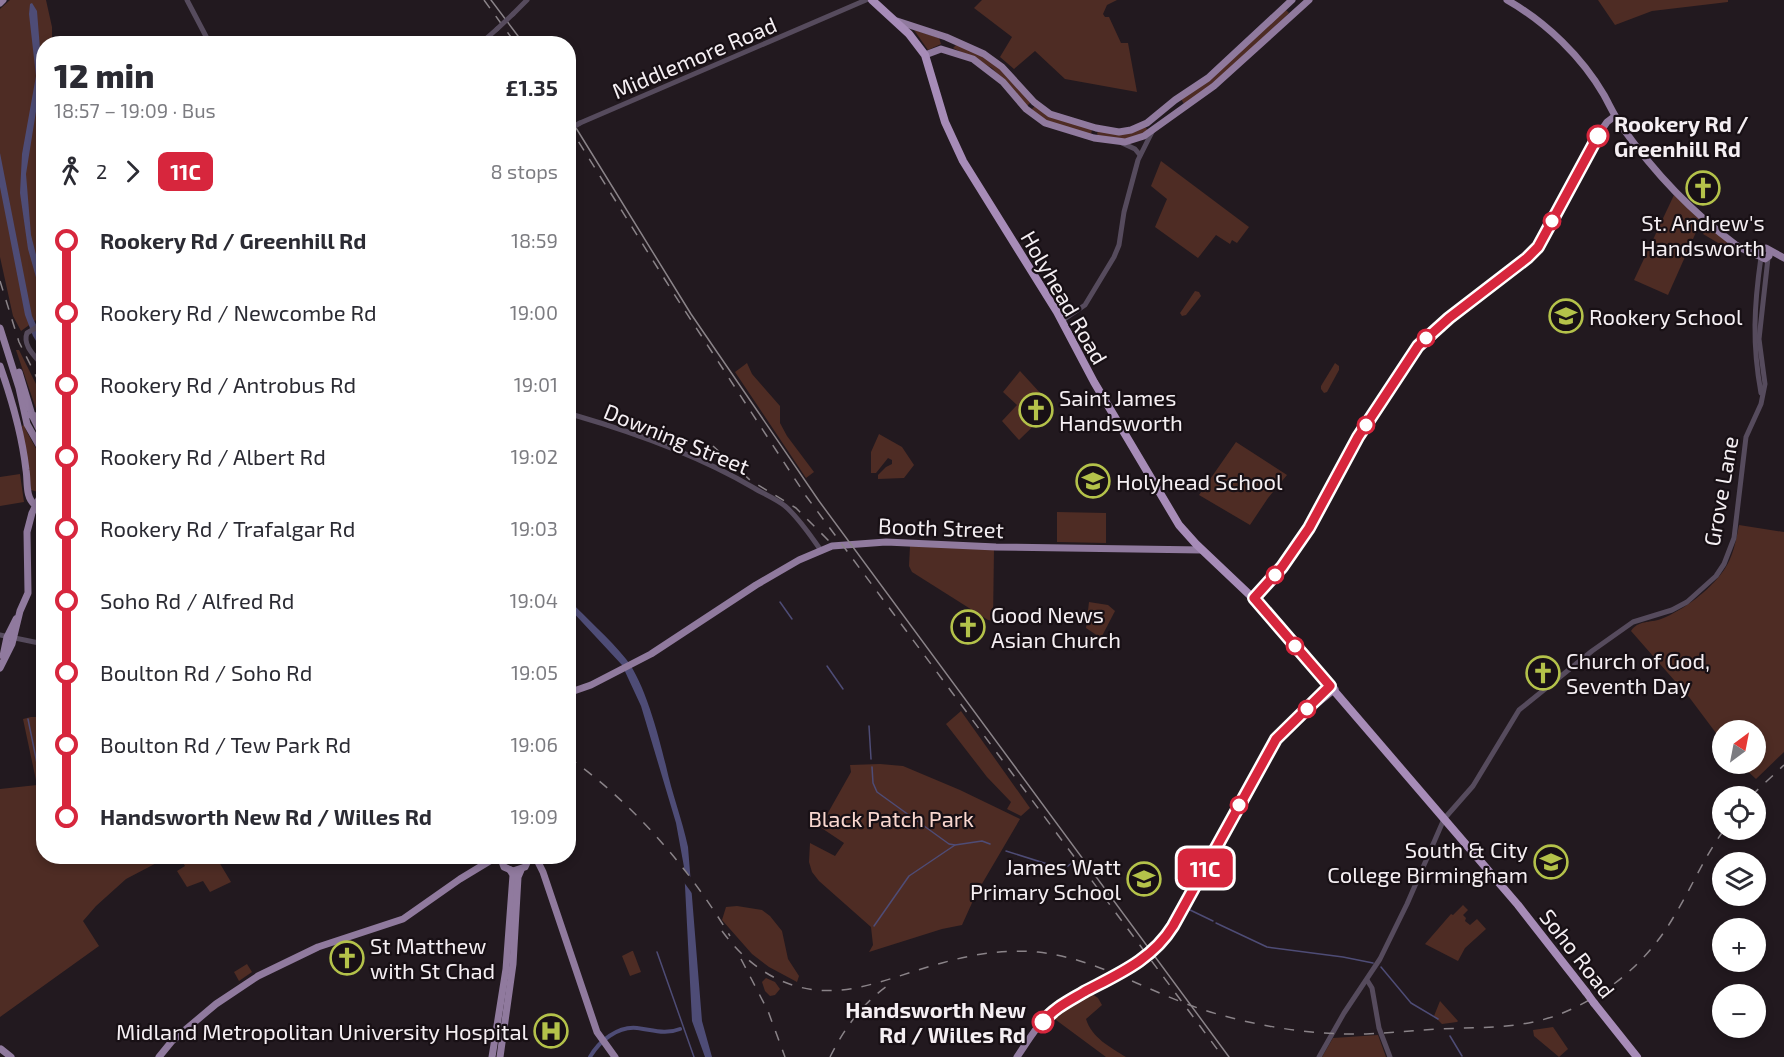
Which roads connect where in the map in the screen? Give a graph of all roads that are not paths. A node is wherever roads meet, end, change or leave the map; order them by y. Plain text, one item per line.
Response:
1 (3, 0) edge
2 (187, 0) edge
3 (527, 0) edge
4 (866, 0) edge
5 (872, 0) edge
6 (1309, 0) edge
7 (1507, 0) edge
8 (1289, 2) edge
9 (0, 3) edge
10 (1294, 11) junction
11 (897, 21) junction
12 (206, 36) edge
13 (489, 36) edge
14 (941, 36) junction
15 (958, 42) junction
16 (942, 49) junction
17 (951, 51) junction
18 (925, 55) junction
19 (1175, 99) junction
20 (1034, 102) junction
21 (1183, 108) junction
22 (1026, 109) junction
23 (1615, 116) junction
24 (1147, 123) junction
25 (576, 125) edge
26 (1096, 128) junction
27 (1153, 130) junction
28 (1094, 138) junction
29 (1119, 142) junction
30 (1140, 155) junction
31 (1767, 255) edge
32 (0, 318) edge
33 (1063, 320) junction
34 (0, 328) edge
35 (36, 328) edge
36 (36, 357) edge
37 (0, 366) edge
38 (24, 410) junction
39 (32, 415) junction
40 (36, 416) edge
41 (576, 416) edge
42 (36, 424) edge
43 (36, 435) edge
44 (36, 440) edge
45 (36, 500) edge
46 (36, 507) edge
47 (1190, 537) junction
48 (820, 549) junction
49 (1202, 550) junction
50 (1188, 551) junction
51 (1254, 598) junction
52 (7, 637) edge
53 (36, 642) edge
54 (0, 668) edge
55 (1333, 688) junction
56 (576, 690) edge
57 (1444, 819) junction
58 (485, 864) edge
59 (526, 864) edge
60 (502, 865) joint
61 (540, 865) edge
62 (480, 867) junction
63 (510, 870) junction
64 (521, 870) junction
65 (1367, 980) junction
66 (0, 1049) edge
67 (6, 1057) edge
68 (11, 1057) edge
69 (159, 1057) edge
70 (492, 1057) edge
71 (500, 1057) edge
72 (615, 1057) edge
73 (1017, 1057) edge
74 (1319, 1057) edge
75 (1390, 1057) edge
76 (1637, 1057) edge

1 - 9 main road
2 - 12 street
3 - 13 street, bridge
4 - 25 street, Middlemore Road, bridge
5 - 11 highway, Holyhead Road
6 - 10 main road
7 - 23 main road
8 - 10 main road
8 - 19 main road
10 - 21 main road
11 - 14 main road
11 - 18 highway, Holyhead Road
14 - 15 main road
14 - 16 main road
15 - 17 main road
15 - 20 main road
16 - 17 main road
16 - 18 main road
17 - 22 main road
18 - 33 highway, Holyhead Road
19 - 21 main road
19 - 24 main road
20 - 22 main road
20 - 26 main road
21 - 27 main road
22 - 28 main road
23 - 31 main road
23 - 51 main road
24 - 26 main road
24 - 27 main road
26 - 28 main road
27 - 29 main road
27 - 30 street
28 - 29 main road
29 - 30 street
30 - 33 street
31 - 57 street, Grove Lane
32 - 39 main road
33 - 47 highway, Holyhead Road
34 - 38 main road
35 - 36 street
37 - 45 main road
38 - 39 main road
38 - 44 main road
39 - 40 main road
39 - 42 main road
39 - 43 main road
41 - 48 street, Downing Street
46 - 52 main road
47 - 49 highway, Holyhead Road
47 - 50 main road
48 - 50 main road, Booth Street
48 - 56 main road, Booth Street
49 - 50 main road, Booth Street
49 - 51 highway, Holyhead Road
51 - 55 highway, Soho Road
52 - 53 street
52 - 54 main road
55 - 57 highway, Soho Road
55 - 73 main road
57 - 65 street, Grove Lane
57 - 76 highway, Soho Road, bridge
58 - 62 main road
59 - 64 main road
60 - 62 main road
60 - 63 main road
61 - 72 main road
62 - 69 main road
63 - 64 main road
63 - 70 main road
64 - 71 main road
65 - 74 street, Grove Lane
65 - 75 street
66 - 67 main road
66 - 68 main road

